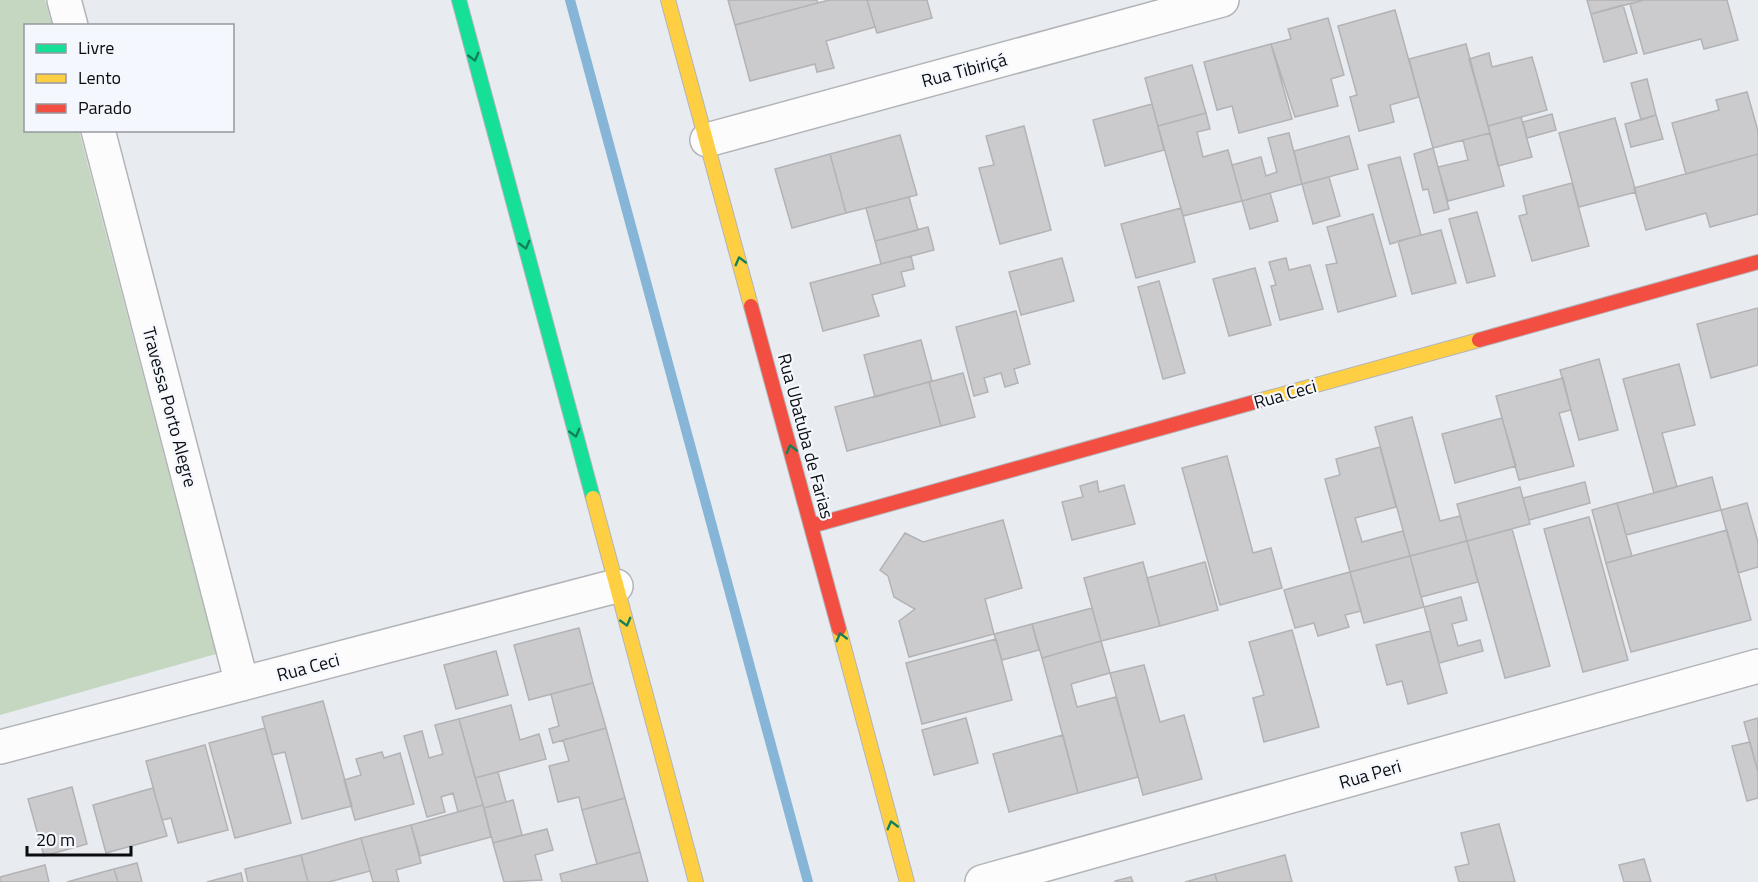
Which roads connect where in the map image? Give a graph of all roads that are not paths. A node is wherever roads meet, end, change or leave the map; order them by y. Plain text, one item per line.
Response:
1 (64, 0) edge
2 (459, 0) edge
3 (669, 0) edge
4 (1222, 0) edge
5 (70, 24) edge
6 (99, 132) edge
7 (707, 141) junction
8 (1758, 262) edge
9 (811, 526) junction
10 (616, 586) junction
11 (1758, 666) edge
12 (242, 684) junction
13 (0, 747) edge
14 (696, 882) edge
15 (907, 882) edge
16 (982, 882) edge

1 - 5 street
2 -> 10 street
3 - 7 street, Rua Ubatuba de Farias
4 - 7 street, Rua Tibiriçá
6 - 12 street, Travessa Porto Alegre
9 -> 7 street, Rua Ubatuba de Farias
8 - 9 street, Rua Ceci
15 -> 9 street, Rua Ubatuba de Farias
10 - 12 street, Rua Ceci
10 -> 14 street
11 - 16 street, Rua Peri
12 - 13 street, Rua Ceci

